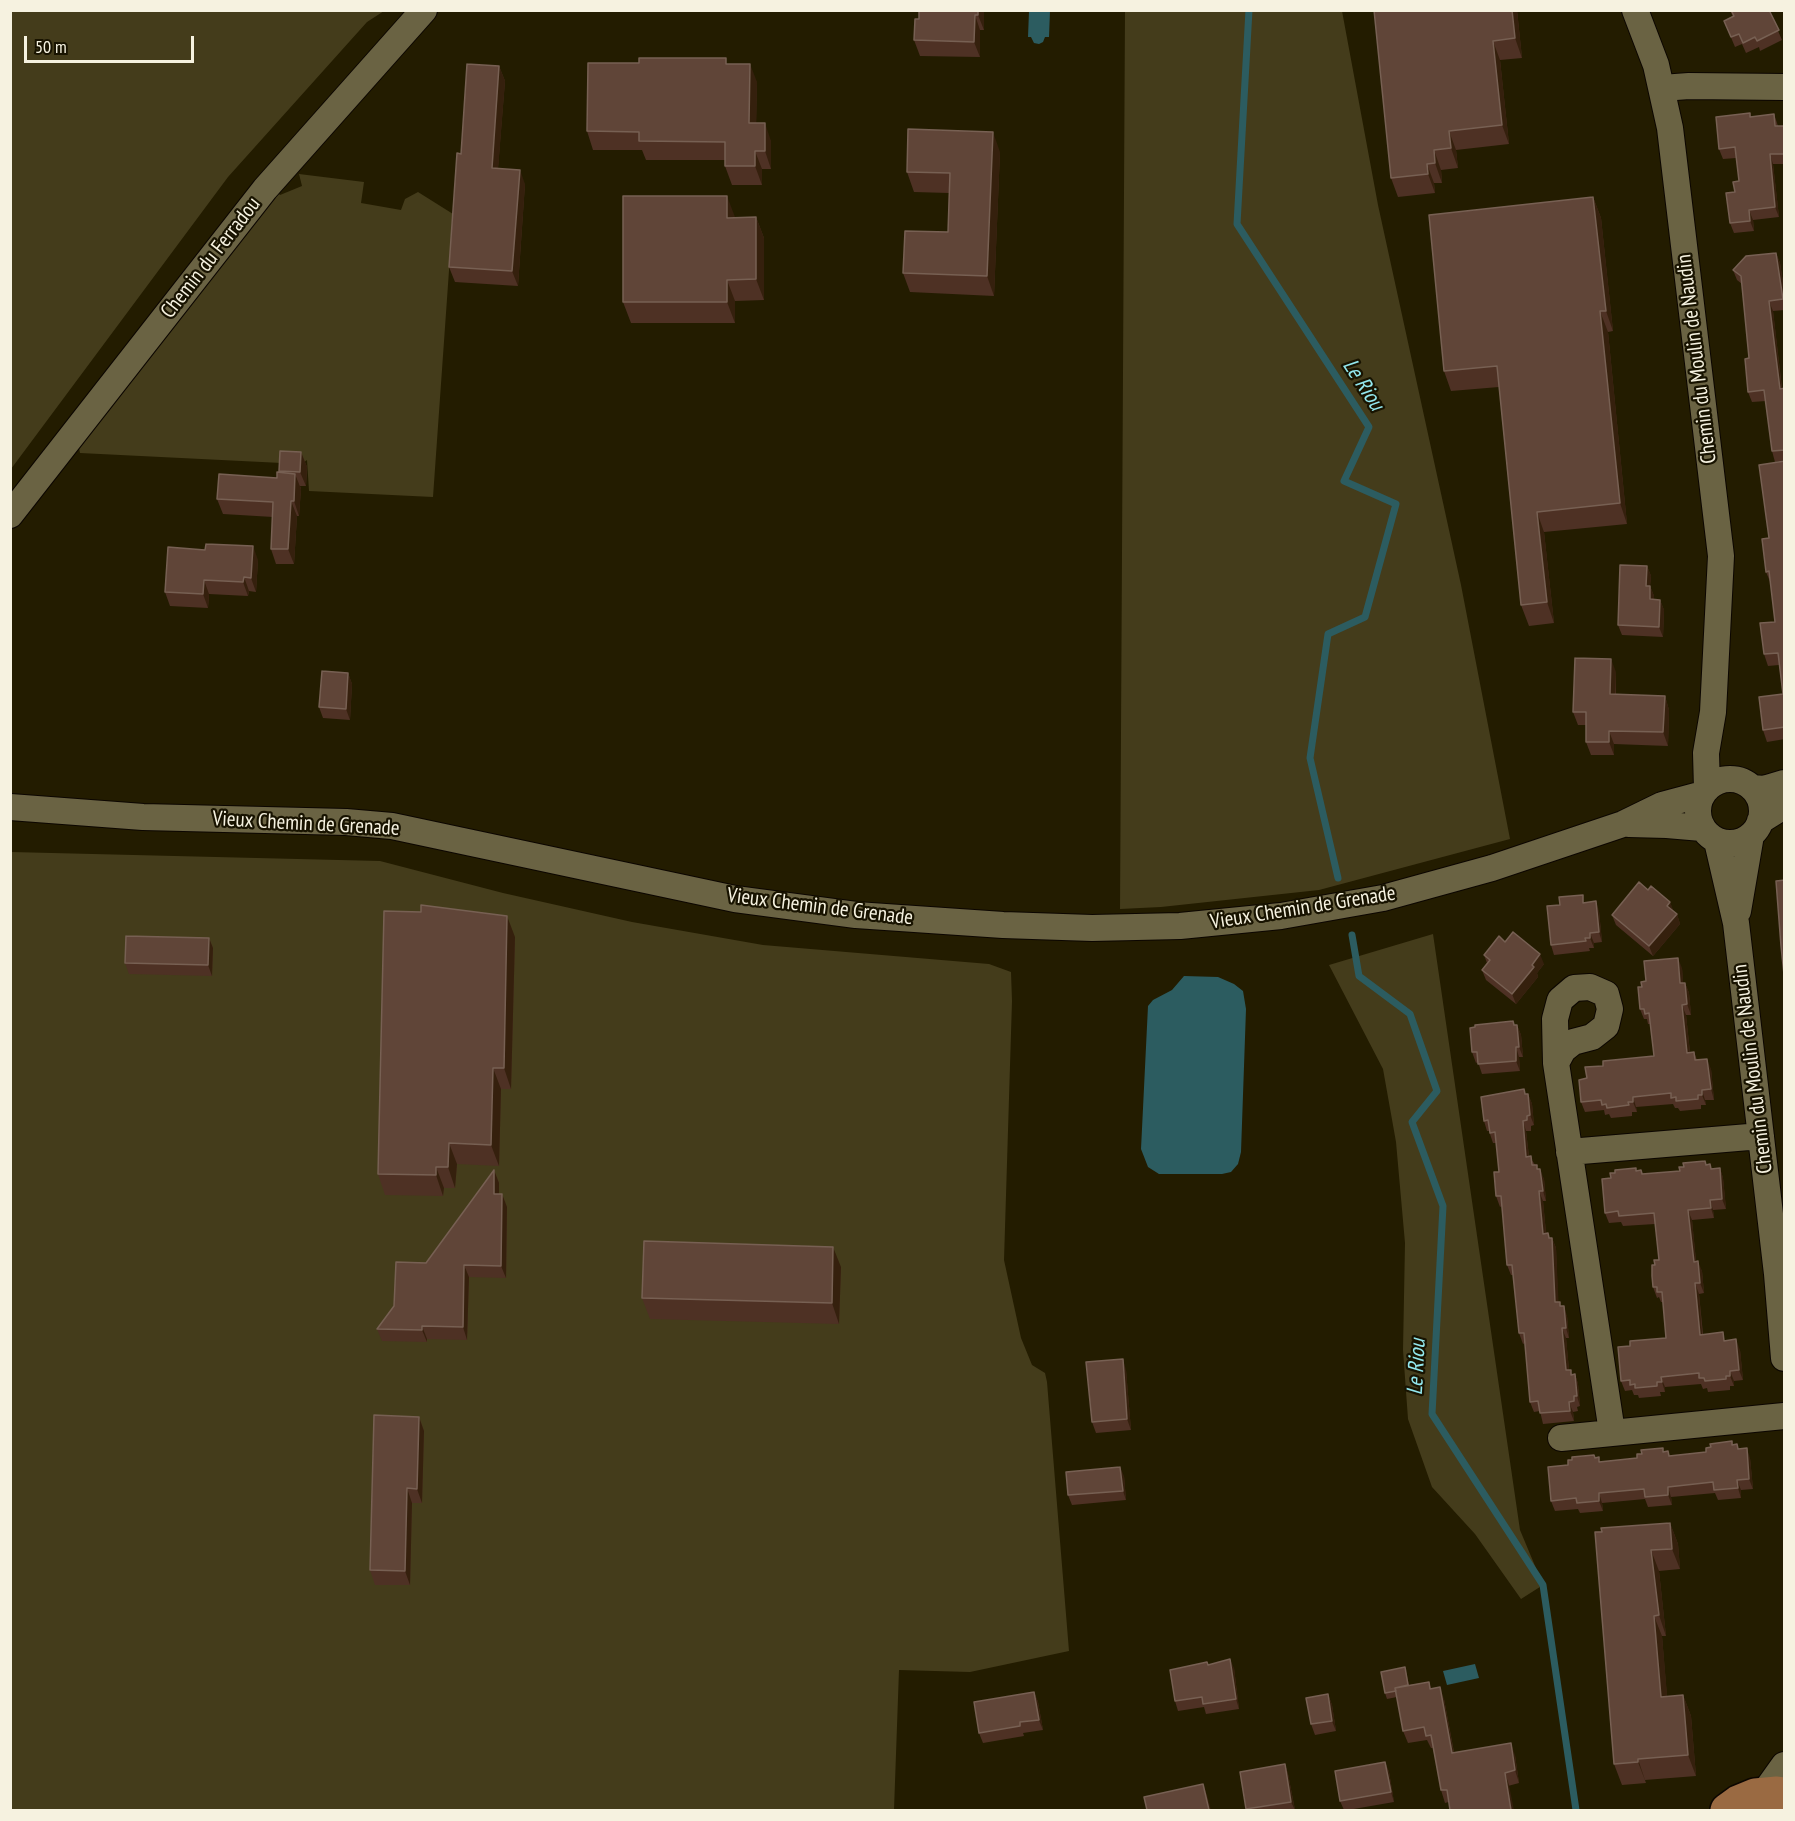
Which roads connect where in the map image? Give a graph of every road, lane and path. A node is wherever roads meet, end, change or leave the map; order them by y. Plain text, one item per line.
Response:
1 (424, 10) edge
2 (1635, 10) edge
3 (1785, 87) edge
4 (1662, 88) junction
5 (10, 515) edge
6 (1713, 712) junction
7 (1785, 783) edge
8 (1742, 784) junction
9 (1705, 792) junction
10 (1785, 806) edge
11 (10, 807) edge
12 (1623, 824) junction
13 (1756, 828) junction
14 (1709, 834) junction
15 (1736, 924) junction
16 (1556, 1063) dead end
17 (1761, 1136) junction
18 (1569, 1152) junction
19 (1781, 1274) edge
20 (1785, 1358) edge
21 (1785, 1416) edge
22 (1612, 1432) junction
23 (1561, 1438) dead end
24 (1785, 1765) edge
25 (1774, 1794) edge
26 (1727, 1810) edge

1 - 5 street, Chemin du Ferradou
2 - 4 street, Chemin du Moulin de Naudin
3 - 4 street
4 - 6 street, Chemin du Moulin de Naudin
6 - 8 street, Chemin du Moulin de Naudin
6 - 9 street, Chemin du Moulin de Naudin
7 - 8 street
8 - 9 street
8 - 13 street
9 - 12 street, Vieux Chemin de Grenade
9 - 14 street
10 - 13 street
11 - 12 street, Vieux Chemin de Grenade
12 - 14 street, Vieux Chemin de Grenade
13 - 14 street
13 - 15 street, Chemin du Moulin de Naudin
14 - 15 street, Chemin du Moulin de Naudin
15 - 17 street, Chemin du Moulin de Naudin
16 - 18 street
17 - 18 street
17 - 19 street, Chemin du Moulin de Naudin
18 - 22 street
19 - 20 street, Chemin du Moulin de Naudin
21 - 22 street
22 - 23 street
24 - 25 street
25 - 26 main road

